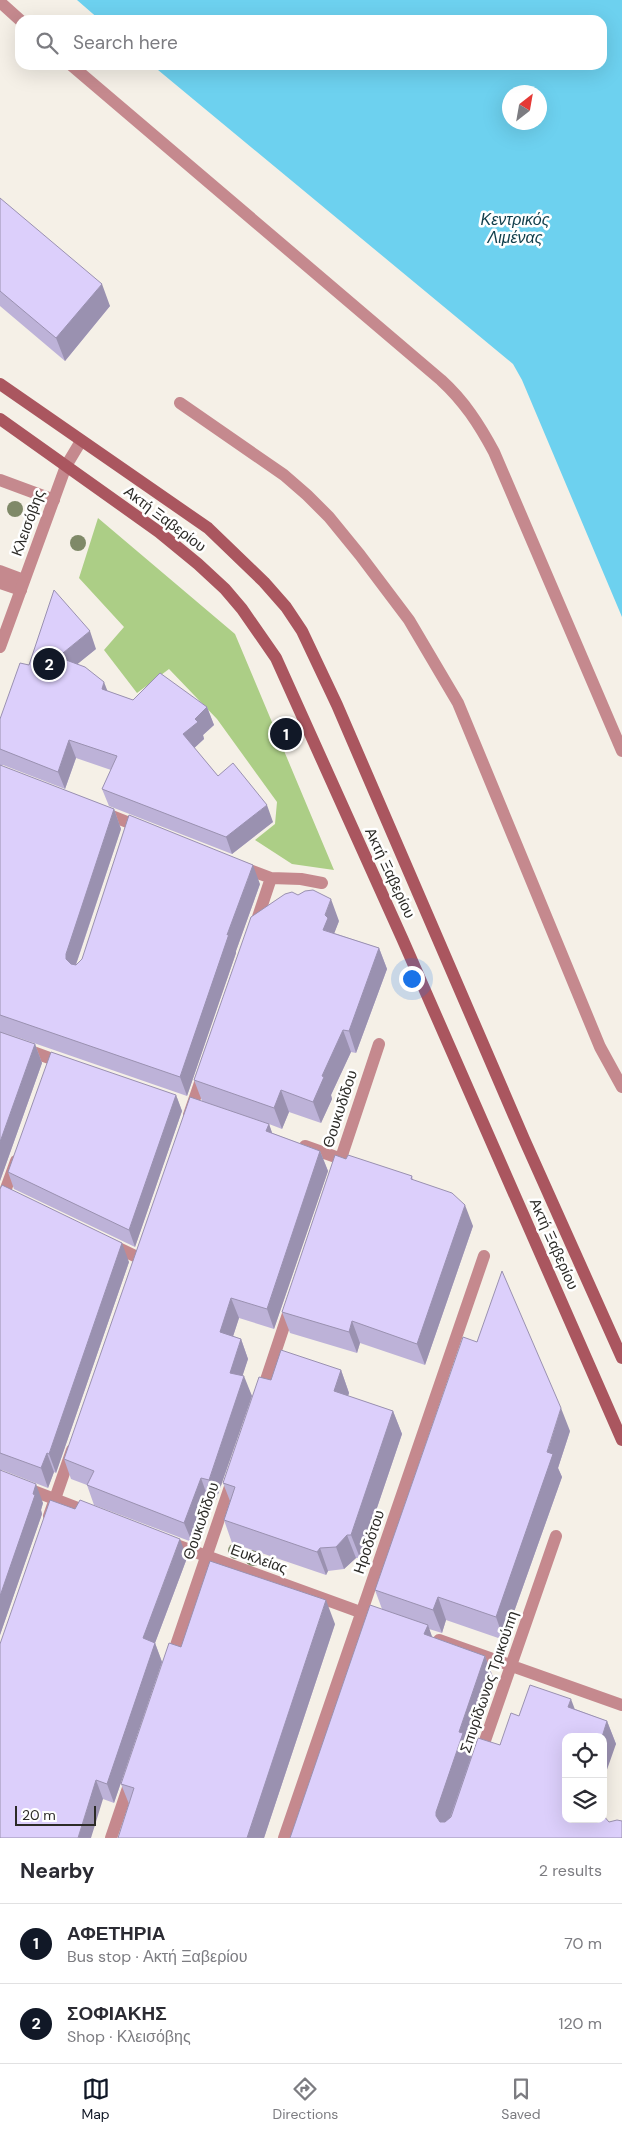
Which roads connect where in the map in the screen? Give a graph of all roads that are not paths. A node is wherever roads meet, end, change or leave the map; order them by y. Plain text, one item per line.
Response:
1 (0, 2) edge
2 (15, 16) edge
3 (77, 70) edge
4 (0, 384) edge
5 (180, 403) dead end
6 (0, 419) edge
7 (81, 440) junction
8 (66, 466) junction
9 (0, 480) edge
10 (54, 500) junction
11 (0, 571) edge
12 (0, 583) edge
13 (22, 585) junction
14 (0, 647) edge
15 (622, 751) edge
16 (87, 807) edge
17 (157, 834) edge
18 (227, 861) edge
19 (271, 878) junction
20 (322, 883) dead end
21 (249, 942) edge
22 (0, 1040) edge
23 (379, 1044) dead end
24 (208, 1062) edge
25 (70, 1066) edge
26 (622, 1087) edge
27 (185, 1126) edge
28 (294, 1143) edge
29 (20, 1148) edge
30 (341, 1158) junction
31 (359, 1165) edge
32 (331, 1186) edge
33 (4, 1196) edge
34 (94, 1236) edge
35 (484, 1256) dead end
36 (139, 1258) edge
37 (294, 1298) edge
38 (622, 1358) edge
39 (256, 1409) edge
40 (78, 1434) edge
41 (622, 1440) edge
42 (237, 1464) edge
43 (0, 1478) edge
44 (55, 1499) junction
45 (99, 1516) edge
46 (46, 1526) edge
47 (153, 1536) edge
48 (556, 1536) dead end
49 (206, 1557) junction
50 (362, 1614) junction
51 (390, 1623) edge
52 (427, 1636) edge
53 (511, 1664) junction
54 (168, 1670) edge
55 (622, 1705) edge
56 (136, 1763) edge
57 (477, 1765) edge
58 (111, 1838) edge
59 (284, 1838) edge

1 - 2 street
3 - 15 street
4 - 7 main road, Ακτή Ξαβερίου
5 - 26 street
6 - 8 main road, Ακτή Ξαβερίου
7 - 8 street, Κλεισόβης
7 - 38 main road, Ακτή Ξαβερίου
8 - 10 street, Κλεισόβης
8 - 41 main road, Ακτή Ξαβερίου
9 - 10 street
10 - 13 street, Κλεισόβης
11 - 13 street
12 - 13 street
13 - 14 street, Κλεισόβης
16 - 17 street
18 - 19 street
19 - 20 street
19 - 21 street
22 - 25 street
23 - 30 street, Θουκυδίδου
24 - 27 street
28 - 30 street
29 - 33 street
30 - 31 street
30 - 32 street, Θουκυδίδου
34 - 36 street
35 - 50 street, Ηροδότου
37 - 39 street
40 - 44 street
42 - 49 street, Θουκυδίδου
43 - 44 street
44 - 45 street
44 - 46 street
47 - 49 street, Ευκλείας
48 - 53 street, Σπυρίδωνος Τρικούπη
49 - 50 street, Ευκλείας
49 - 54 street, Θουκυδίδου
50 - 51 street, Ευκλείας
50 - 59 street, Ηροδότου
52 - 53 street
53 - 55 street
53 - 57 street, Σπυρίδωνος Τρικούπη
56 - 58 street

